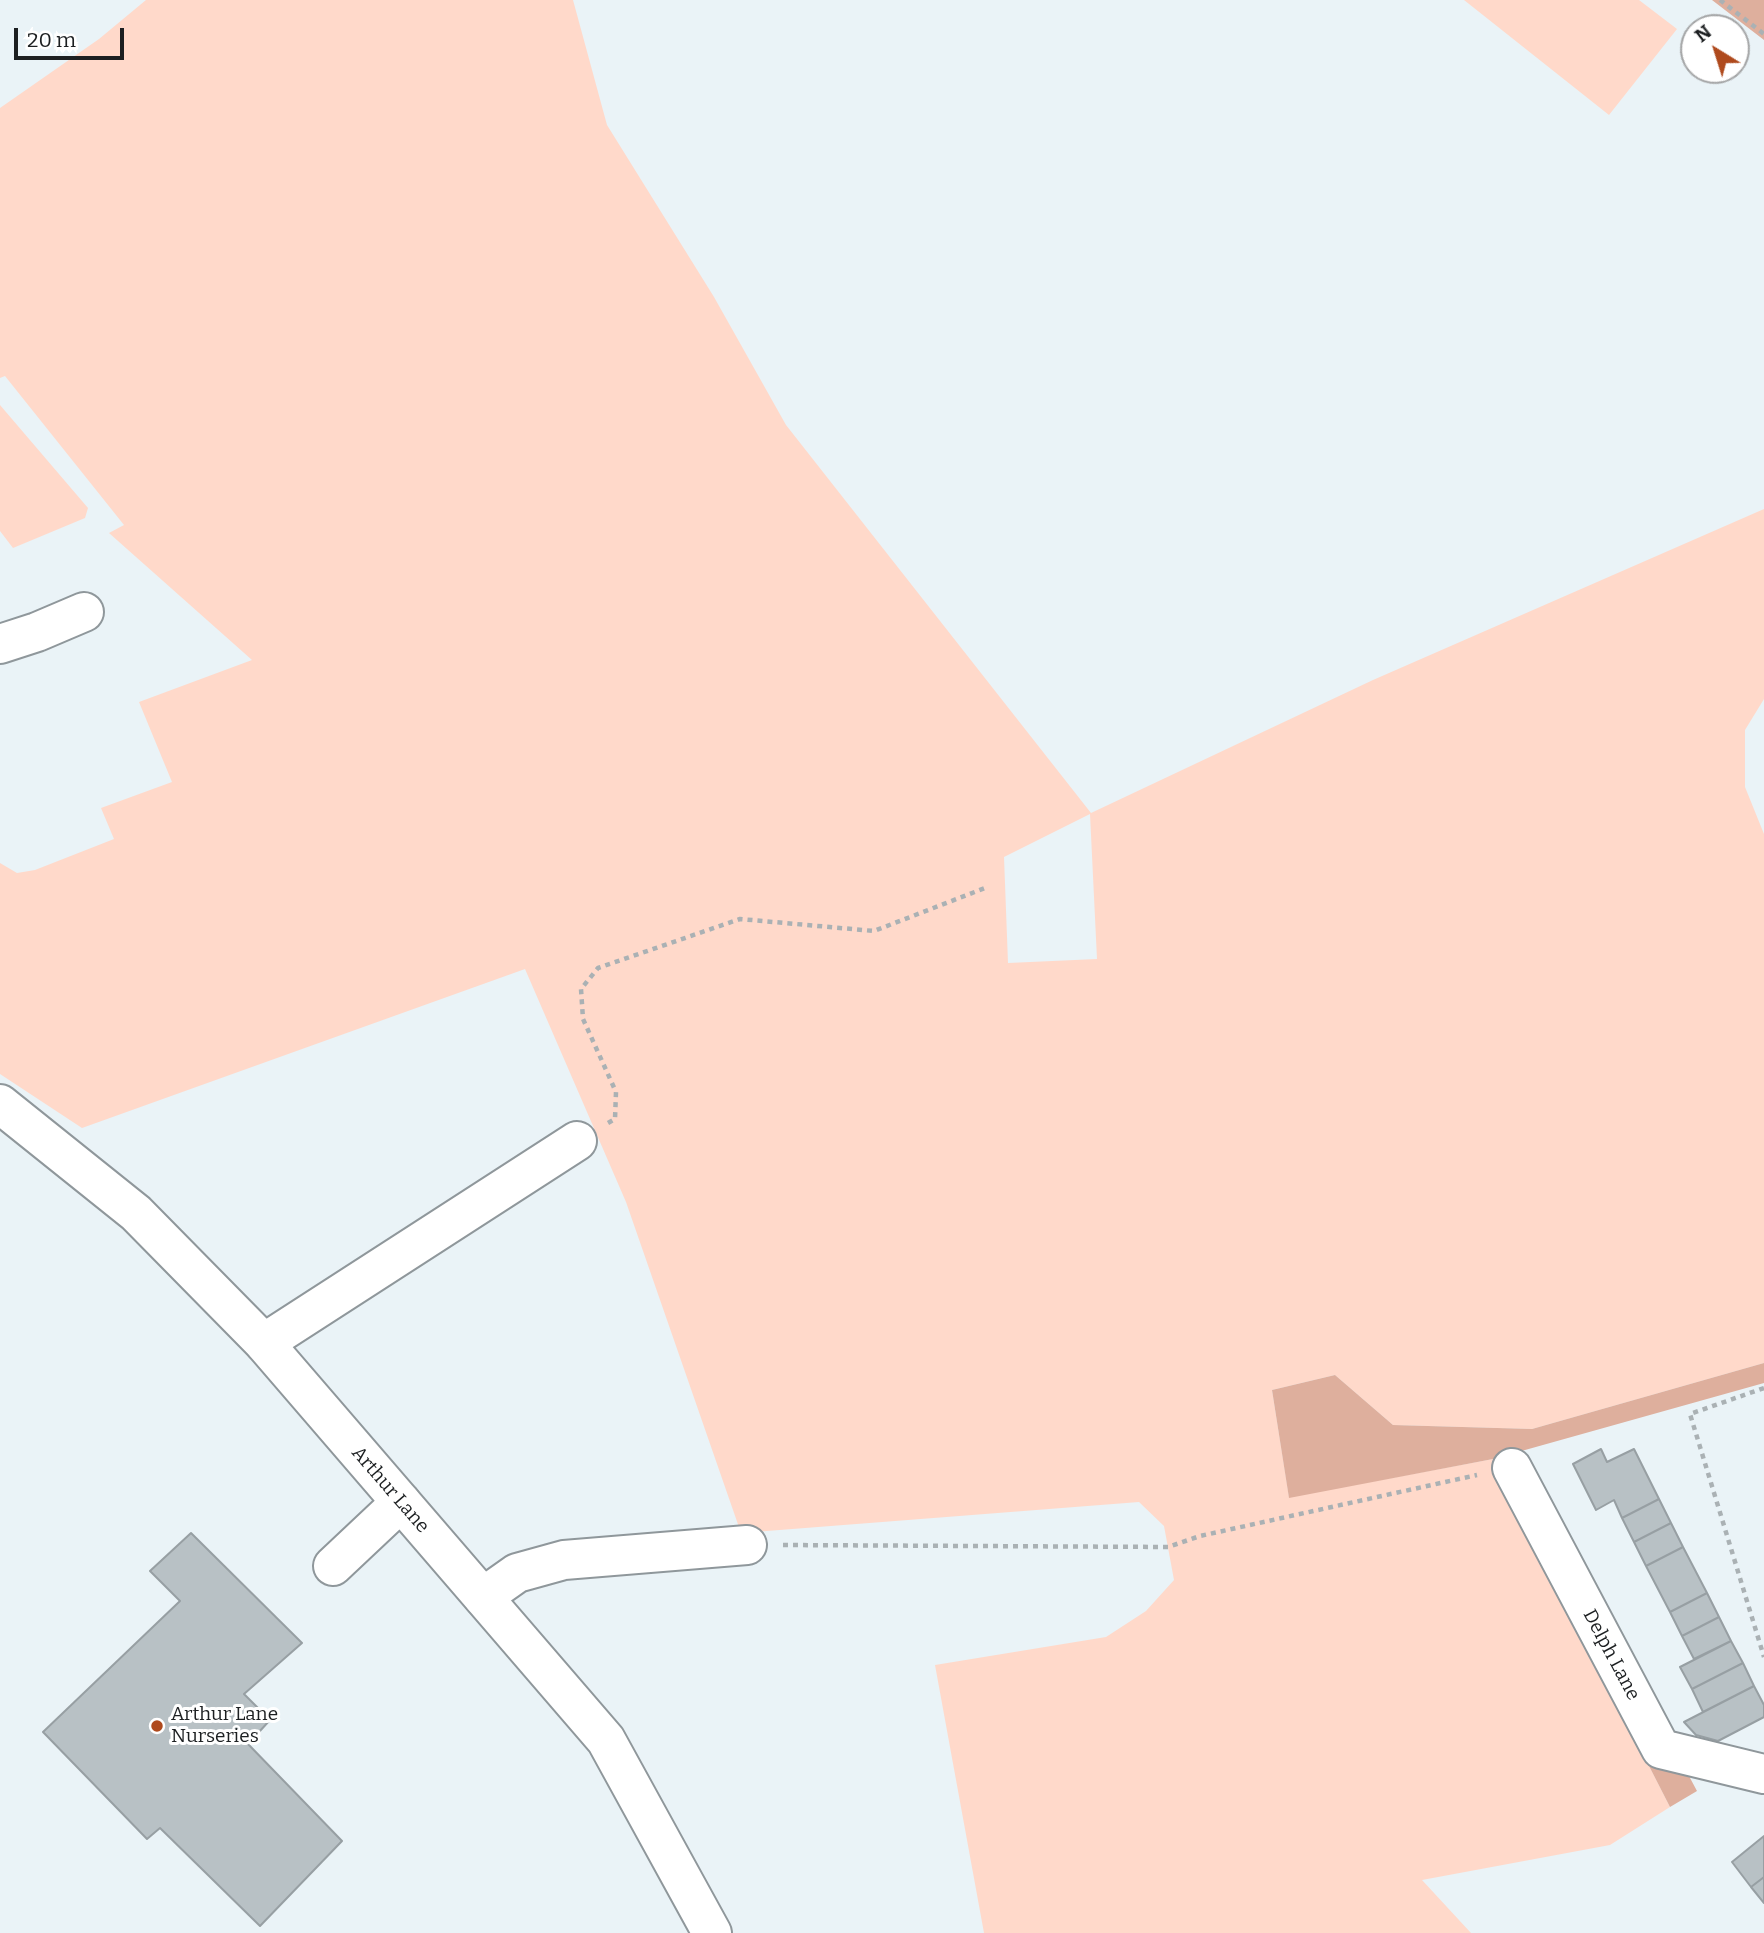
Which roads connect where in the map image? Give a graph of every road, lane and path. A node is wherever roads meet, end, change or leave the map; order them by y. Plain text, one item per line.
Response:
1 (1720, 0) edge
2 (1764, 34) edge
3 (84, 612) dead end
4 (0, 644) edge
5 (985, 888) dead end
6 (0, 1104) edge
7 (577, 1141) joint
8 (264, 1343) junction
9 (1764, 1388) edge
10 (1512, 1468) joint
11 (401, 1502) junction
12 (747, 1545) joint
13 (333, 1566) dead end
14 (482, 1597) junction
15 (1764, 1657) edge
16 (1764, 1774) edge
17 (712, 1933) edge

1 - 2 path
3 - 4 main road
5 - 7 path
6 - 8 main road, Arthur Lane
7 - 8 main road
8 - 11 main road, Arthur Lane
9 - 15 path
10 - 12 path
10 - 16 main road, Delph Lane
11 - 13 main road
11 - 14 main road, Arthur Lane
12 - 14 main road
14 - 17 main road, Arthur Lane

